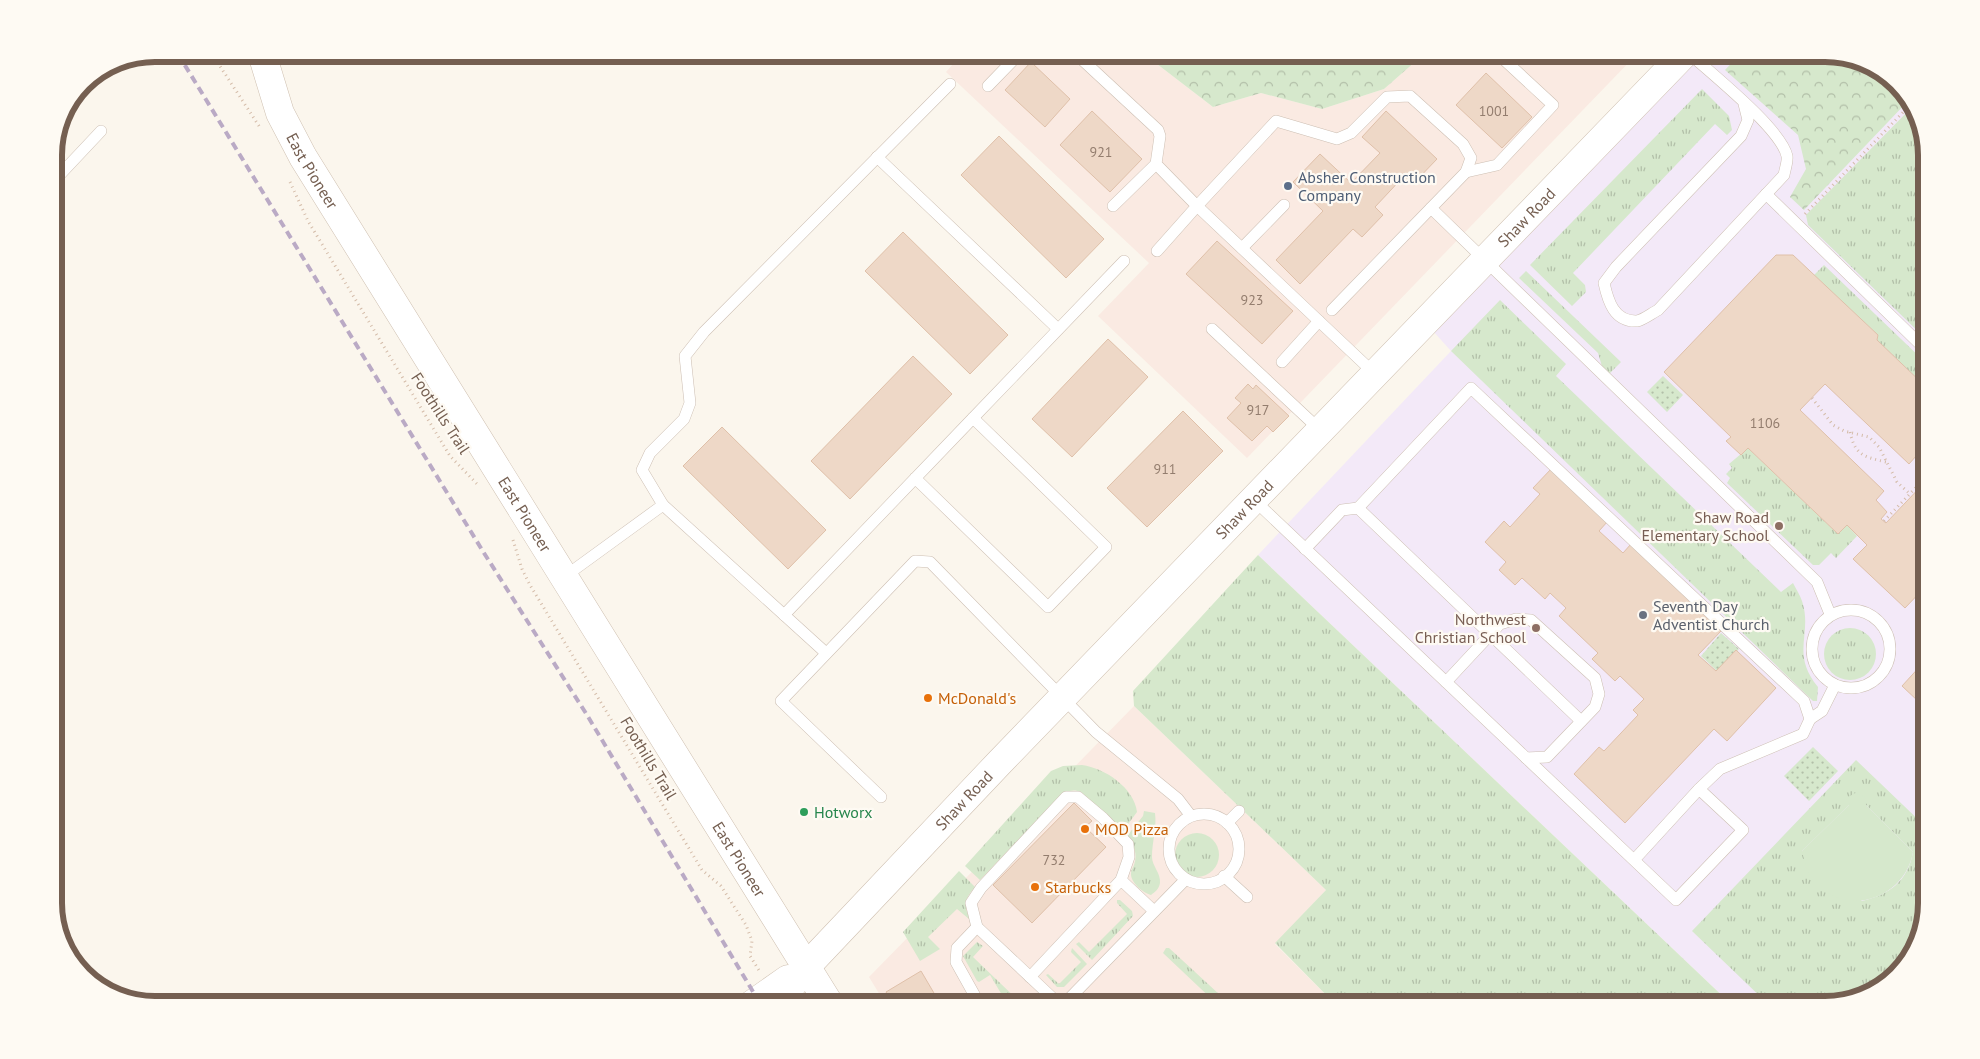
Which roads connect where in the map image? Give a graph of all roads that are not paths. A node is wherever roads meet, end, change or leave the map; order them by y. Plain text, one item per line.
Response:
1 (1011, 62) edge
2 (1085, 62) edge
3 (1507, 62) edge
4 (1676, 62) edge
5 (1699, 62) edge
6 (264, 63) edge
7 (950, 84) dead end
8 (988, 86) dead end
9 (1744, 104) junction
10 (101, 131) dead end
11 (877, 157) junction
12 (1156, 164) junction
13 (63, 171) edge
14 (1466, 172) junction
15 (1766, 194) junction
16 (1284, 205) dead end
17 (1113, 206) dead end
18 (1198, 206) junction
19 (1431, 208) junction
20 (1242, 248) junction
21 (1157, 251) dead end
22 (1484, 259) junction
23 (1124, 261) dead end
24 (1332, 310) dead end
25 (1319, 322) junction
26 (1058, 329) junction
27 (1212, 329) dead end
28 (1917, 341) edge
29 (1282, 362) dead end
30 (1374, 373) junction
31 (973, 418) junction
32 (1319, 429) junction
33 (915, 478) junction
34 (1252, 499) junction
35 (663, 505) junction
36 (1358, 508) junction
37 (1306, 549) junction
38 (564, 577) junction
39 (1830, 614) junction
40 (784, 615) junction
41 (1491, 634) junction
42 (826, 653) junction
43 (1446, 682) junction
44 (1836, 685) junction
45 (1062, 699) junction
46 (1810, 720) junction
47 (1581, 721) junction
48 (1526, 758) junction
49 (1699, 790) junction
50 (880, 797) dead end
51 (1239, 811) dead end
52 (1191, 816) junction
53 (1227, 823) junction
54 (1634, 860) junction
55 (1224, 876) junction
56 (1186, 879) junction
57 (1121, 880) junction
58 (1247, 897) dead end
59 (1154, 911) junction
60 (977, 927) junction
61 (806, 967) junction
62 (1030, 977) junction
63 (764, 996) edge
64 (783, 996) edge
65 (824, 996) edge
66 (975, 996) edge
67 (1052, 996) edge
68 (1071, 996) edge

1 - 8 lane
2 - 12 lane
3 - 14 lane
4 - 22 main road, Shaw Road
5 - 9 lane
6 - 38 main road, East Pioneer
7 - 11 lane
9 - 15 lane
9 - 15 lane
10 - 13 lane
11 - 26 lane
11 - 35 lane
12 - 17 lane
12 - 18 lane
14 - 18 lane
14 - 19 lane
15 - 28 lane
16 - 20 lane
18 - 20 lane
18 - 21 lane
19 - 22 lane
19 - 24 lane
20 - 25 lane
22 - 30 main road, Shaw Road
22 - 39 lane
23 - 26 lane
25 - 29 lane
25 - 30 lane
26 - 31 lane
27 - 32 lane
30 - 32 main road, Shaw Road
31 - 33 lane
31 - 33 lane
32 - 34 main road, Shaw Road
33 - 40 lane
34 - 37 lane
34 - 45 main road, Shaw Road
35 - 38 lane
35 - 40 lane
36 - 37 lane
36 - 41 lane
36 - 46 lane
37 - 43 lane
38 - 61 main road, East Pioneer
39 - 44 lane
39 - 44 lane
40 - 42 lane
41 - 43 lane
41 - 47 lane
41 - 47 lane
42 - 45 lane
42 - 50 lane
43 - 48 lane
44 - 46 lane
45 - 52 lane
45 - 61 main road, Shaw Road
46 - 49 lane
47 - 48 lane
48 - 54 lane
49 - 54 lane
49 - 54 lane
51 - 53 lane
52 - 53 lane
52 - 56 lane
53 - 55 lane
55 - 56 lane
55 - 58 lane
56 - 59 lane
57 - 59 lane
57 - 60 lane
57 - 62 lane
59 - 68 lane
60 - 62 lane
60 - 66 lane
61 - 63 main road, Shaw Road
61 - 64 main road, Shaw Road
61 - 65 main road, East Pioneer
62 - 67 lane

